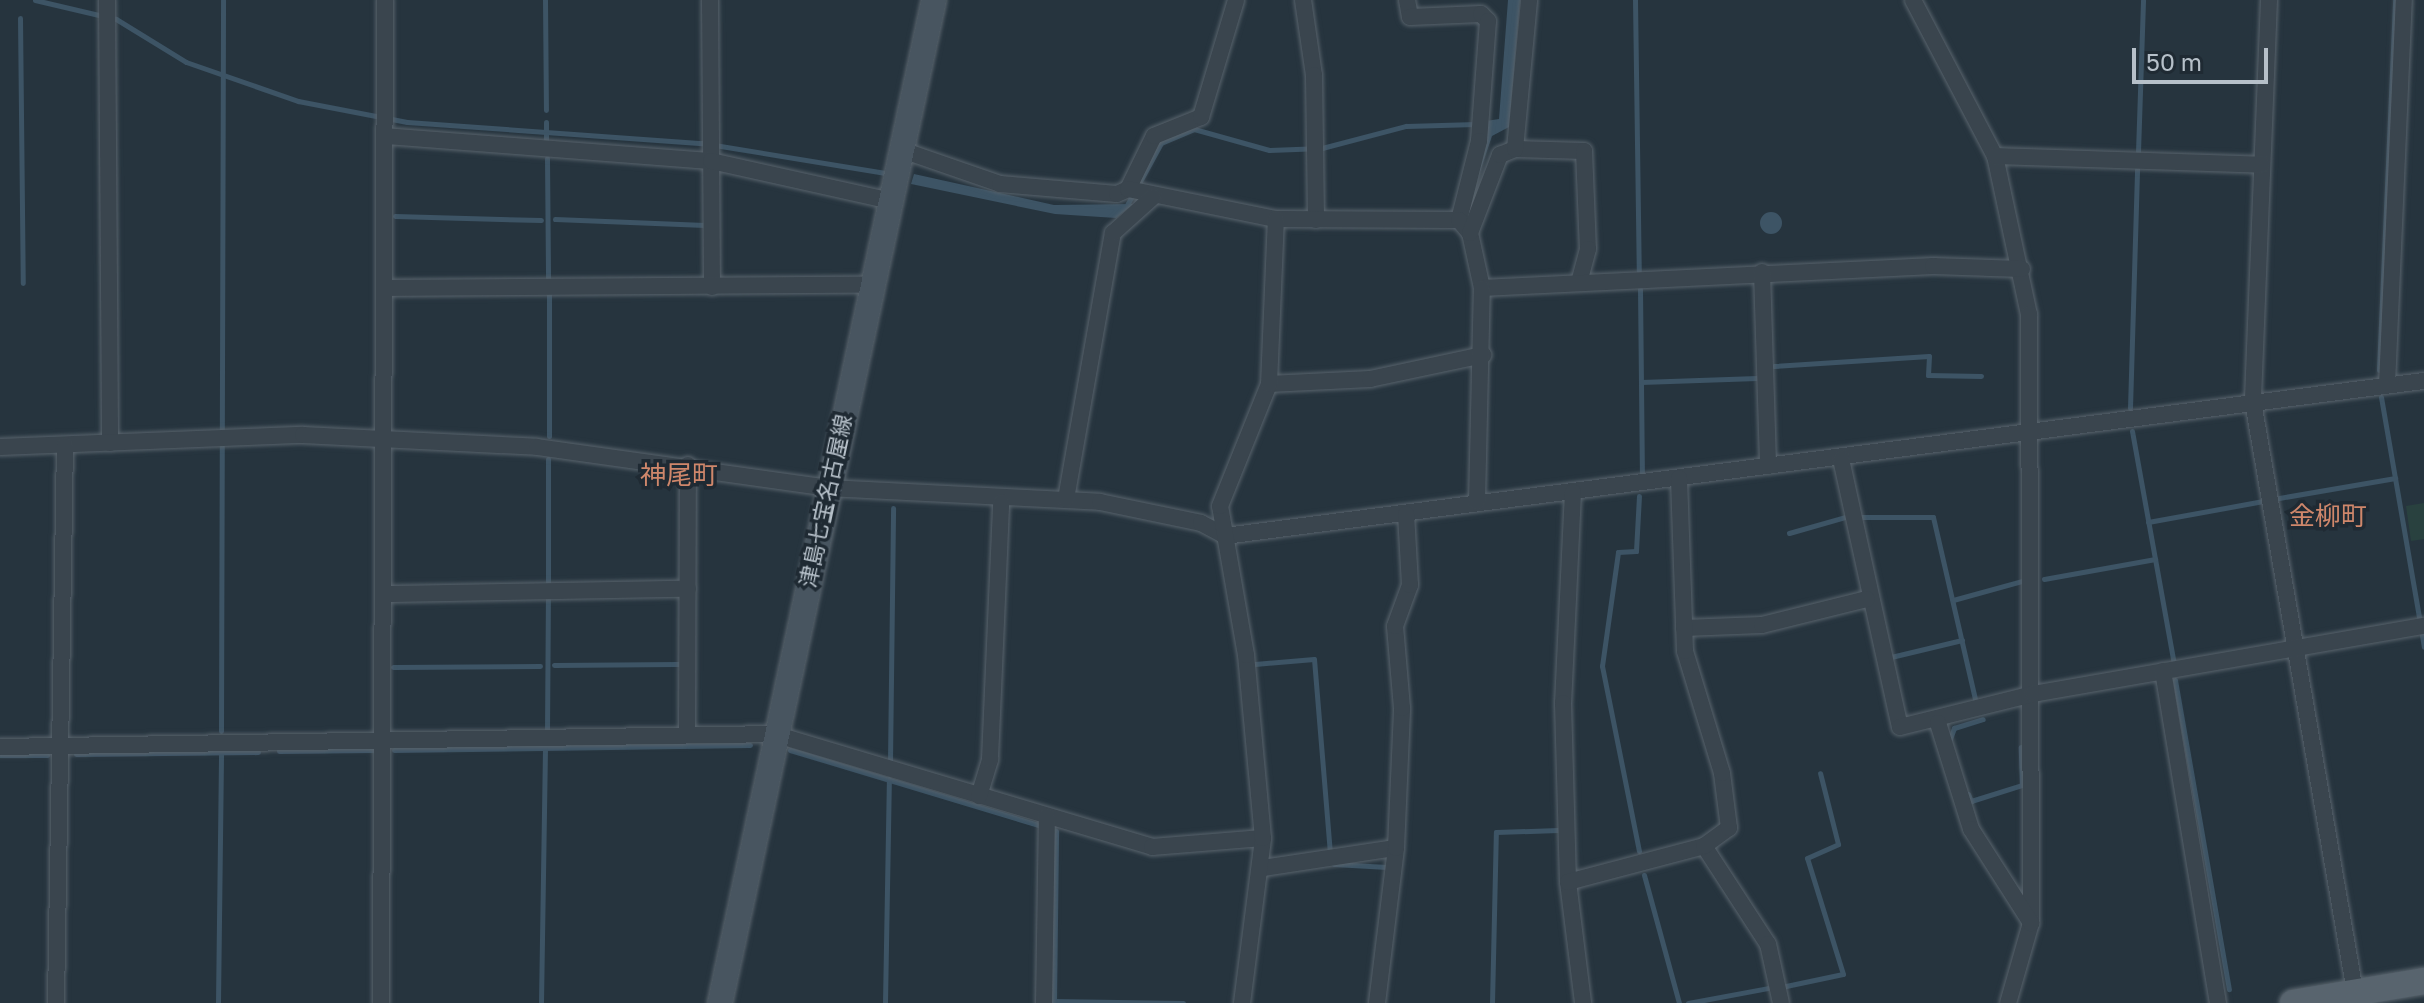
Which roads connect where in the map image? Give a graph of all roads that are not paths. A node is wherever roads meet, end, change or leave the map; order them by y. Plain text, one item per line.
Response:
1 (385, 0) edge
2 (710, 0) edge
3 (934, 0) edge
4 (1236, 0) edge
5 (1303, 0) edge
6 (1407, 0) edge
7 (1529, 0) edge
8 (1913, 0) edge
9 (2269, 0) edge
10 (2404, 0) edge
11 (107, 13) edge
12 (385, 124) junction
13 (1515, 149) junction
14 (711, 151) junction
15 (1995, 156) junction
16 (2262, 165) junction
17 (896, 177) junction
18 (1138, 193) junction
19 (1276, 219) junction
20 (1316, 220) junction
21 (1464, 226) junction
22 (2022, 269) junction
23 (1762, 272) junction
24 (1579, 282) junction
25 (873, 285) junction
26 (712, 287) junction
27 (387, 288) junction
28 (1482, 288) junction
29 (1483, 355) junction
30 (2424, 381) edge
31 (1269, 384) junction
32 (2387, 385) junction
33 (2253, 402) junction
34 (2033, 429) junction
35 (389, 439) junction
36 (110, 443) junction
37 (65, 445) junction
38 (0, 447) edge
39 (1841, 459) junction
40 (688, 465) junction
41 (1768, 466) junction
42 (1679, 478) junction
43 (828, 488) junction
44 (1573, 492) junction
45 (1066, 499) junction
46 (1001, 502) junction
47 (1477, 502) junction
48 (1406, 514) junction
49 (1225, 536) junction
50 (688, 589) junction
51 (387, 594) junction
52 (1867, 599) junction
53 (2424, 626) edge
54 (1684, 628) junction
55 (2297, 648) junction
56 (2163, 671) junction
57 (2033, 694) junction
58 (1938, 723) junction
59 (774, 734) junction
60 (687, 735) junction
61 (385, 741) junction
62 (61, 746) junction
63 (0, 747) edge
64 (979, 796) junction
65 (1047, 816) junction
66 (1263, 838) junction
67 (1704, 846) junction
68 (1396, 848) junction
69 (1263, 868) junction
70 (1568, 882) junction
71 (2031, 923) junction
72 (2424, 981) edge
73 (2355, 992) junction
74 (56, 1003) edge
75 (381, 1003) edge
76 (720, 1003) edge
77 (1044, 1003) edge
78 (1242, 1003) edge
79 (1377, 1003) edge
80 (1583, 1003) edge
81 (1781, 1003) edge
82 (2008, 1003) edge
83 (2218, 1003) edge
84 (2293, 1003) edge

1 - 12 street
2 - 14 street
3 - 17 main road, 津島七宝名古屋線
4 - 18 street
5 - 20 street
6 - 21 street
7 - 13 street
8 - 15 street
9 - 16 street
10 - 32 street
11 - 36 street
12 - 14 street
12 - 27 street
13 - 21 street
13 - 24 street
14 - 17 street
14 - 26 street
15 - 16 street
15 - 22 street
16 - 33 street
17 - 18 street
17 - 25 main road, 津島七宝名古屋線
18 - 19 street
18 - 45 street
19 - 20 street
19 - 31 street
20 - 21 street
21 - 28 street
22 - 23 street
22 - 34 street
23 - 24 street
23 - 41 street
24 - 28 street
25 - 26 street
25 - 43 main road, 津島七宝名古屋線
26 - 27 street
27 - 35 street
28 - 29 street
29 - 31 street
29 - 47 street
30 - 32 street
31 - 49 street
32 - 33 street
33 - 34 street
33 - 55 street
34 - 39 street
34 - 57 street
35 - 36 street
35 - 40 street
35 - 51 street
36 - 37 street
37 - 38 street
37 - 62 street
39 - 41 street
39 - 52 street
40 - 43 street
40 - 50 street
41 - 42 street
42 - 44 street
42 - 54 street
43 - 46 street
43 - 59 main road, 津島七宝名古屋線
44 - 47 street
44 - 70 street
45 - 46 street
45 - 49 street
46 - 64 street
47 - 48 street
48 - 49 street
48 - 68 street
49 - 66 street
50 - 51 street
50 - 60 street
51 - 61 street
52 - 54 street
52 - 58 street
53 - 55 street
54 - 67 street
55 - 56 street
55 - 73 street
56 - 57 street
56 - 83 street
57 - 58 street
57 - 71 street
58 - 71 street
59 - 60 street
59 - 64 street
59 - 76 main road, 津島七宝名古屋線
60 - 61 street
61 - 62 street
61 - 75 street
62 - 63 street
62 - 74 street
64 - 65 street
65 - 66 street
65 - 77 street
66 - 69 street
67 - 70 street
67 - 81 street
68 - 69 street
68 - 79 street
69 - 78 street
70 - 80 street
71 - 82 street
72 - 73 main road
73 - 84 main road

